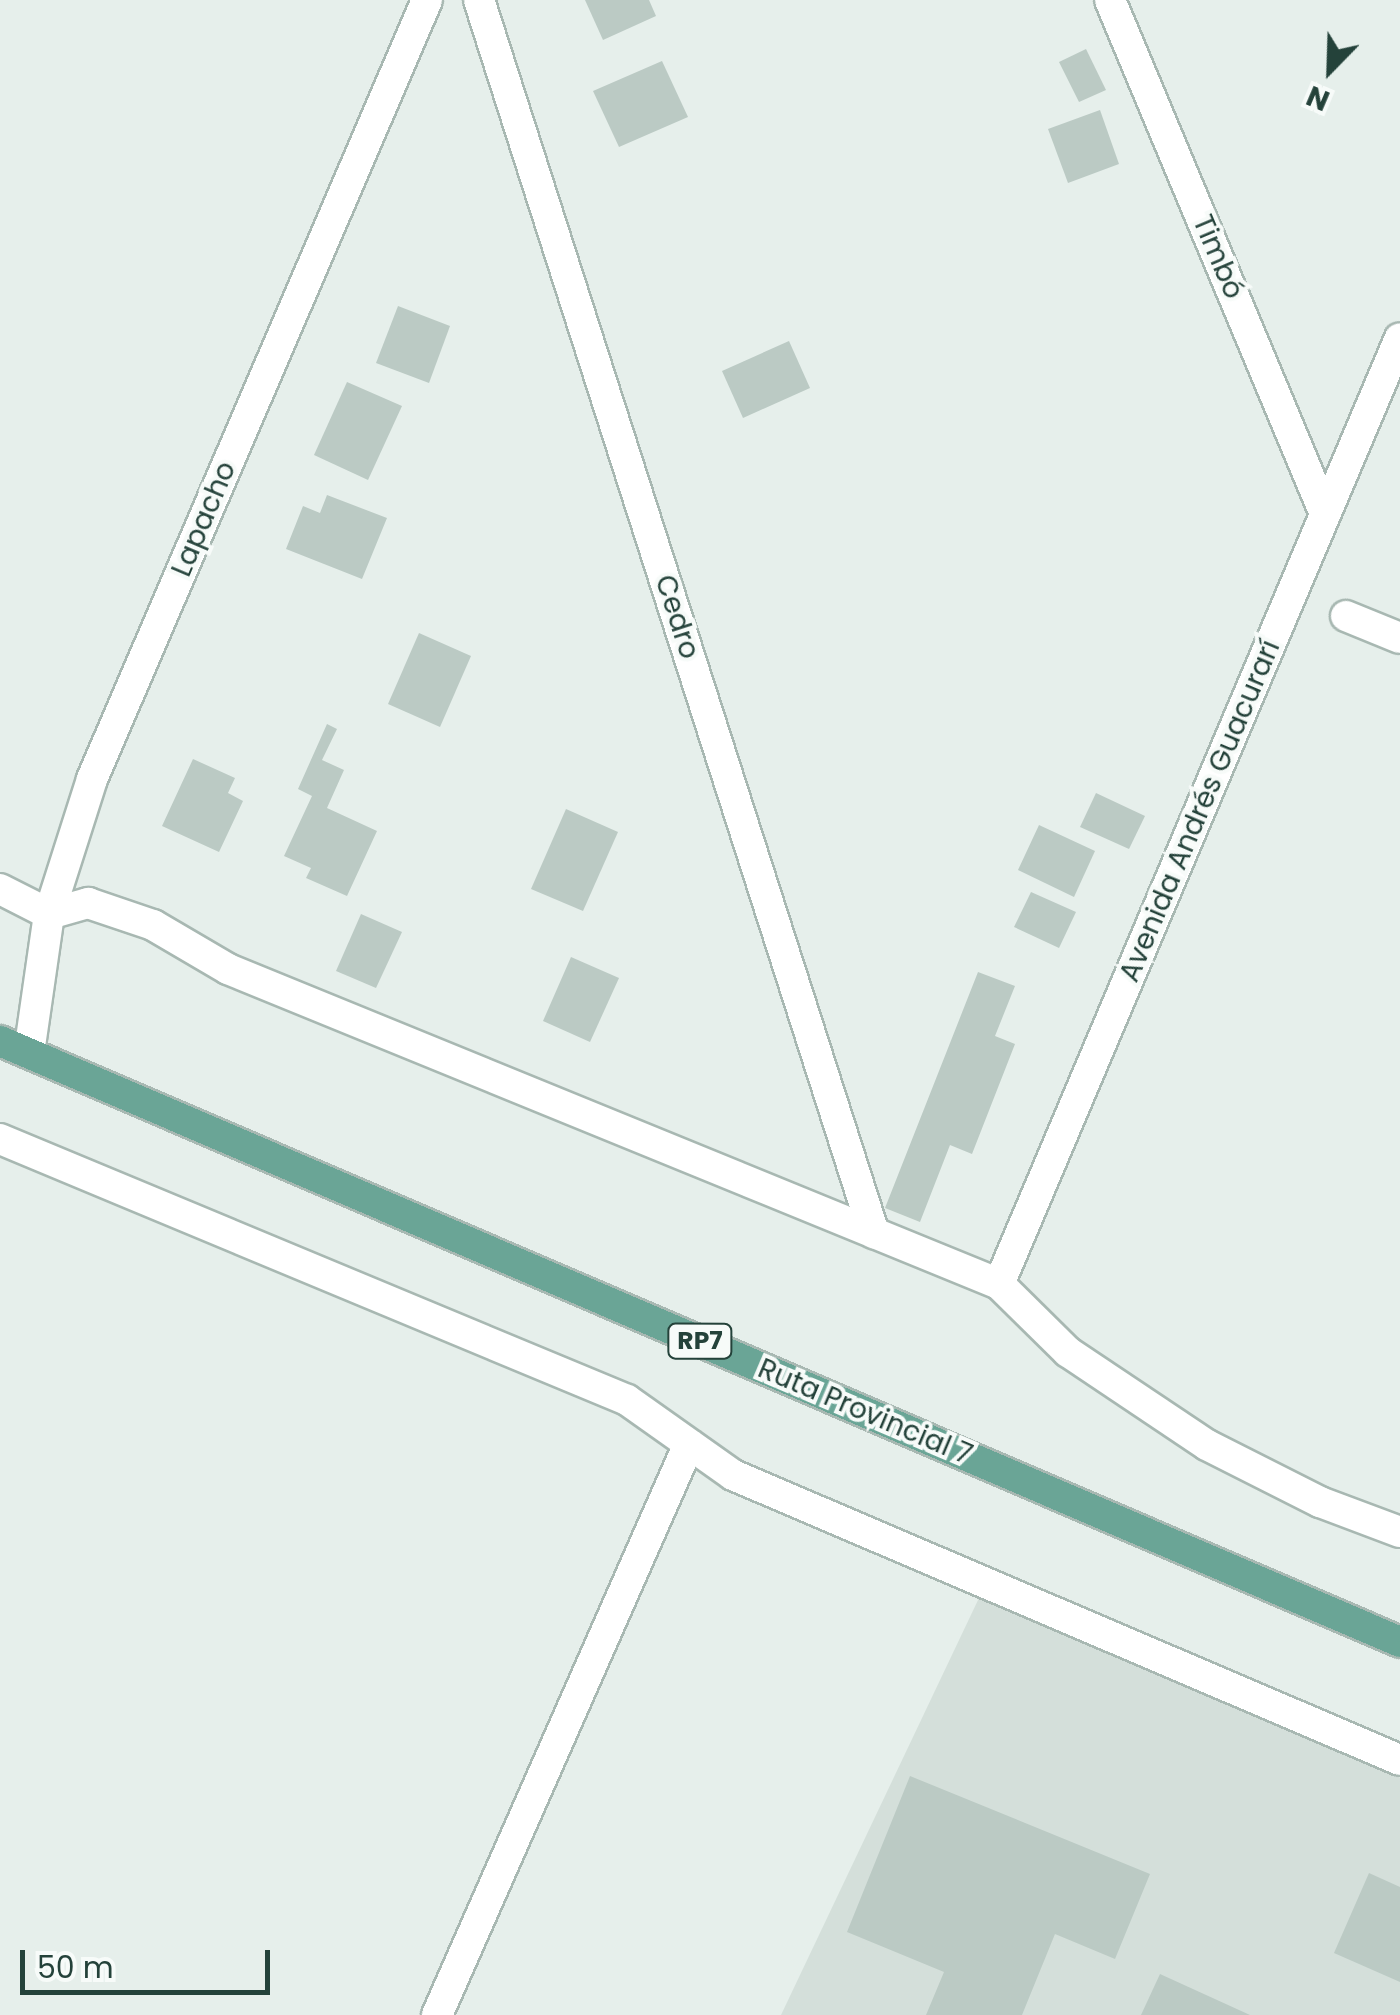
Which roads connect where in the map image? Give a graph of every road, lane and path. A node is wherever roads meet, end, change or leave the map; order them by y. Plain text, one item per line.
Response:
1 (428, 0) edge
2 (479, 0) edge
3 (1110, 0) edge
4 (1400, 338) edge
5 (1325, 514) junction
6 (1346, 616) dead end
7 (1400, 638) edge
8 (0, 889) edge
9 (49, 914) junction
10 (0, 1041) edge
11 (29, 1054) junction
12 (0, 1139) edge
13 (874, 1233) junction
14 (999, 1284) junction
15 (689, 1444) junction
16 (1400, 1532) edge
17 (1400, 1642) edge
18 (1400, 1760) edge
19 (437, 2015) edge

1 - 9 street, Lapacho
2 - 13 street, Cedro
3 - 5 street, Timbó
4 - 5 street, Avenida Andrés Guacurarí
5 - 14 street, Avenida Andrés Guacurarí
6 - 7 street
8 - 9 street
9 - 11 street, Lapacho
9 - 13 street
10 - 11 main road, Ruta Provincial 7 / RP7
11 - 17 main road, Ruta Provincial 7 / RP7
12 - 15 street
13 - 14 street
14 - 16 street
15 - 18 street
15 - 19 street

